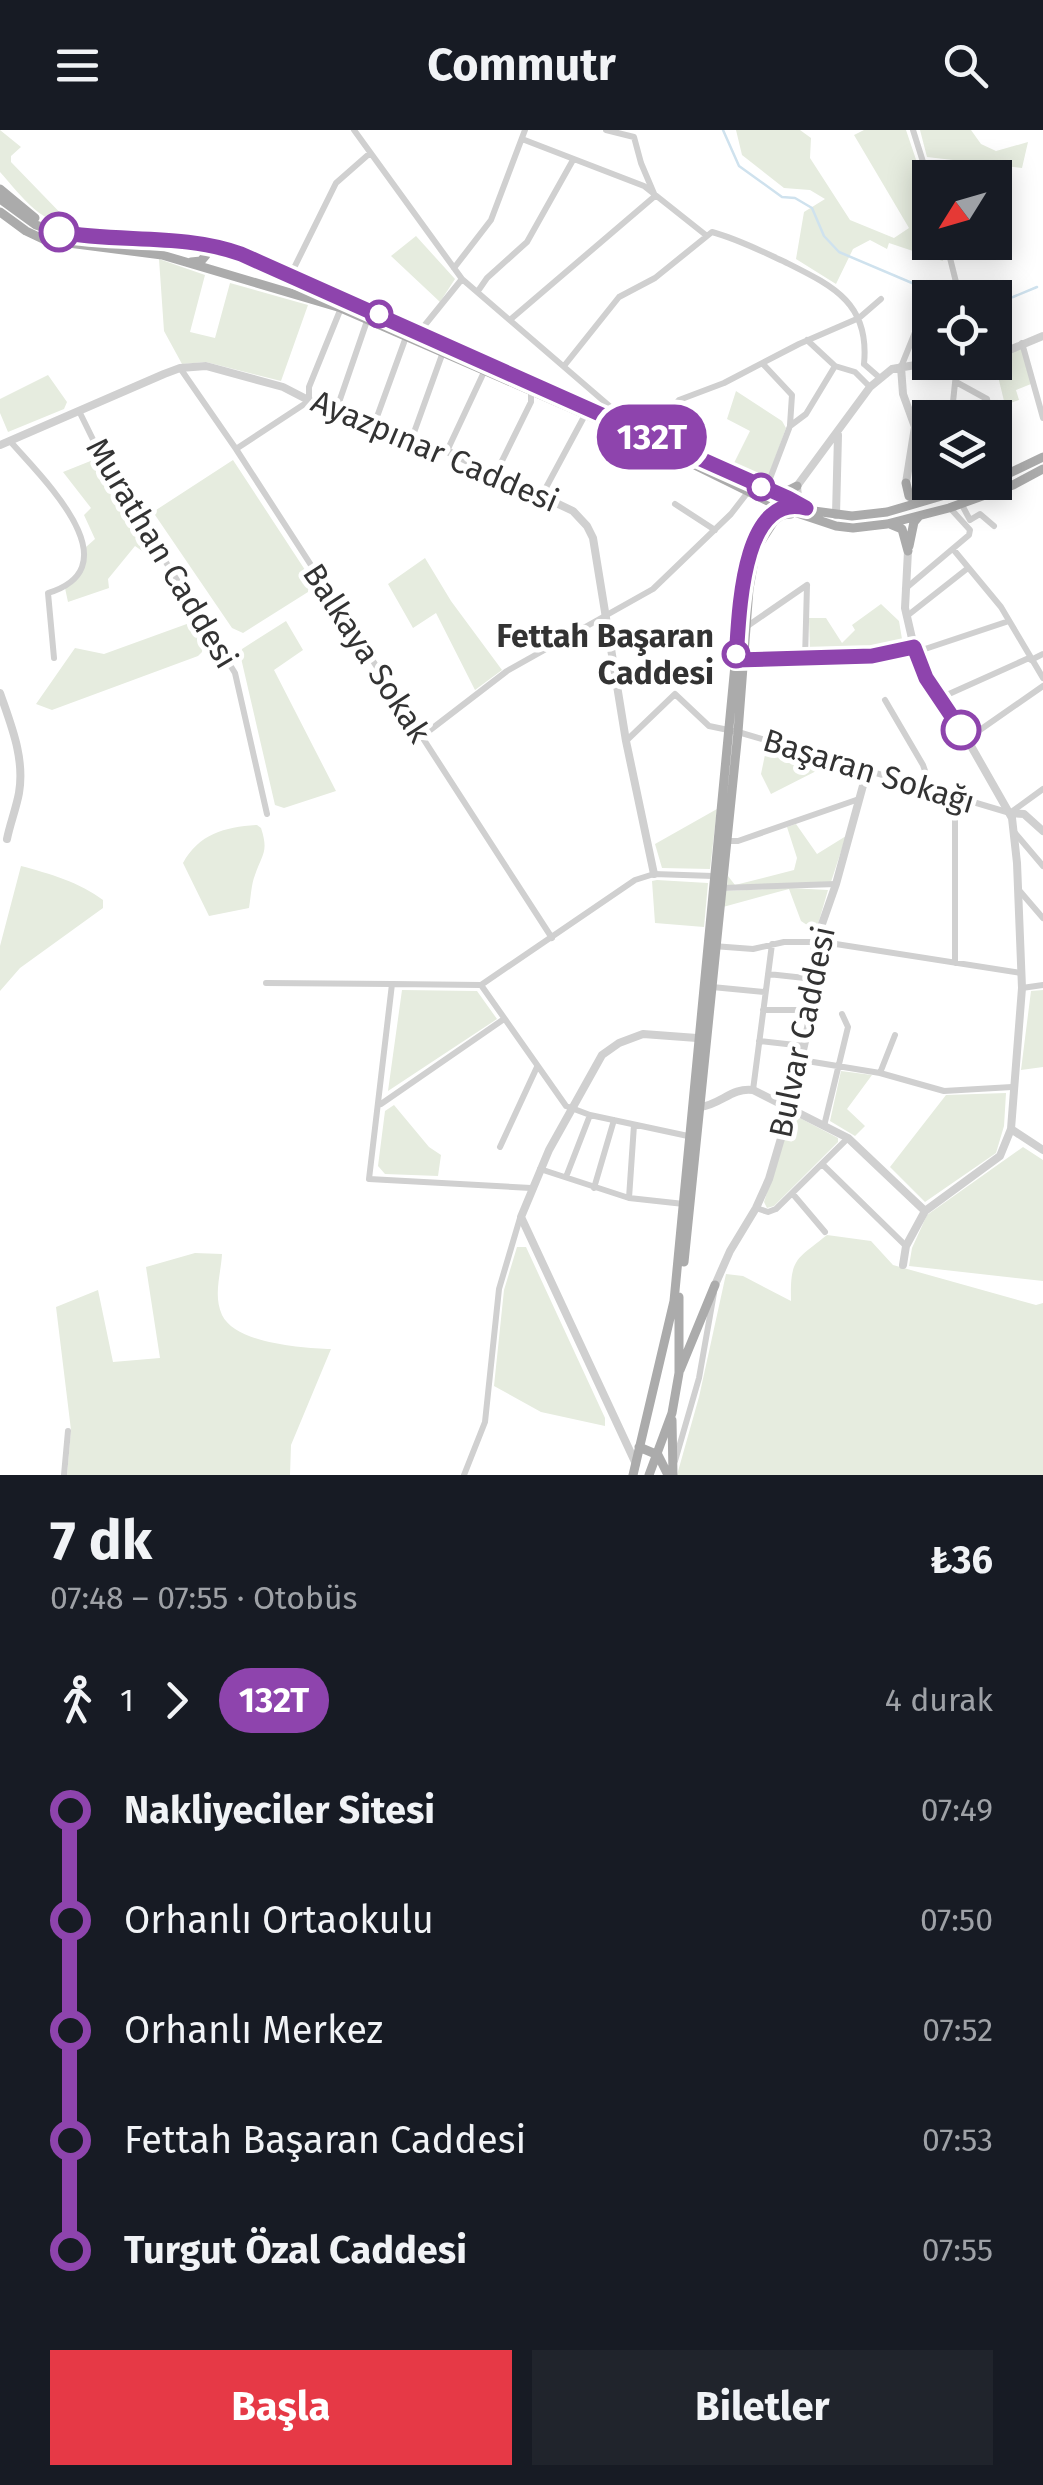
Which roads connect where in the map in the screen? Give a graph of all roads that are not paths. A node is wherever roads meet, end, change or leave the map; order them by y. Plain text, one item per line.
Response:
1 (354, 130) edge
2 (524, 130) edge
3 (606, 130) edge
4 (913, 130) edge
5 (522, 139) junction
6 (369, 154) junction
7 (573, 160) junction
8 (922, 160) edge
9 (0, 189) edge
10 (655, 196) junction
11 (0, 199) edge
12 (0, 212) edge
13 (0, 221) edge
14 (26, 232) junction
15 (59, 232) junction
16 (710, 234) junction
17 (180, 241) junction
18 (241, 254) junction
19 (178, 260) junction
20 (454, 268) junction
21 (230, 274) junction
22 (290, 277) junction
23 (462, 279) junction
24 (478, 291) junction
25 (881, 299) dead end
26 (341, 308) junction
27 (368, 318) junction
28 (858, 318) junction
29 (511, 319) junction
30 (420, 331) junction
31 (406, 335) junction
32 (1043, 336) edge
33 (912, 339) edge
34 (807, 340) junction
35 (1022, 343) junction
36 (1012, 348) edge
37 (444, 352) junction
38 (763, 364) junction
39 (864, 364) junction
40 (912, 365) edge
41 (564, 366) junction
42 (835, 366) junction
43 (901, 366) junction
44 (180, 368) junction
45 (484, 372) junction
46 (856, 372) junction
47 (880, 378) junction
48 (956, 382) joint
49 (870, 387) junction
50 (530, 393) junction
51 (953, 400) edge
52 (987, 400) edge
53 (310, 401) junction
54 (336, 411) junction
55 (79, 412) junction
56 (585, 415) junction
57 (910, 415) joint
58 (1043, 418) edge
59 (374, 425) junction
60 (631, 425) junction
61 (790, 426) junction
62 (648, 434) junction
63 (838, 434) junction
64 (412, 438) junction
65 (10, 441) junction
66 (0, 445) edge
67 (826, 448) junction
68 (236, 449) junction
69 (446, 451) junction
70 (838, 451) junction
71 (1043, 456) edge
72 (1043, 468) edge
73 (1012, 471) edge
74 (496, 473) junction
75 (906, 483) junction
76 (796, 486) junction
77 (780, 494) junction
78 (542, 495) junction
79 (760, 495) junction
80 (904, 495) junction
81 (931, 500) edge
82 (928, 501) junction
83 (966, 501) junction
84 (675, 504) dead end
85 (908, 507) junction
86 (782, 508) junction
87 (949, 508) junction
88 (890, 511) junction
89 (802, 512) junction
90 (924, 514) junction
91 (836, 515) junction
92 (769, 517) junction
93 (907, 519) junction
94 (887, 524) junction
95 (994, 526) dead end
96 (715, 530) junction
97 (911, 535) junction
98 (952, 549) junction
99 (908, 551) junction
100 (968, 568) junction
101 (904, 589) junction
102 (606, 615) junction
103 (907, 616) junction
104 (1009, 621) junction
105 (746, 627) junction
106 (915, 650) junction
107 (1043, 654) edge
108 (54, 658) dead end
109 (805, 659) junction
110 (1030, 659) junction
111 (739, 660) junction
112 (1043, 678) edge
113 (1043, 686) edge
114 (0, 693) edge
115 (940, 698) junction
116 (885, 700) dead end
117 (733, 731) junction
118 (421, 736) junction
119 (967, 739) junction
120 (626, 741) junction
121 (866, 770) junction
122 (1043, 790) edge
123 (932, 791) junction
124 (955, 798) junction
125 (859, 799) junction
126 (1010, 813) junction
127 (267, 814) dead end
128 (1013, 830) junction
129 (1043, 830) edge
130 (725, 840) junction
131 (5, 843) dead end
132 (1043, 866) edge
133 (654, 874) junction
134 (713, 876) junction
135 (836, 884) junction
136 (721, 888) junction
137 (1018, 890) junction
138 (1043, 918) edge
139 (552, 938) junction
140 (772, 944) junction
141 (816, 944) junction
142 (711, 946) junction
143 (955, 963) junction
144 (1022, 973) junction
145 (768, 974) junction
146 (814, 979) junction
147 (266, 982) dead end
148 (392, 984) junction
149 (482, 985) junction
150 (1043, 985) edge
151 (712, 987) junction
152 (1022, 988) junction
153 (766, 992) junction
154 (763, 1010) junction
155 (812, 1010) junction
156 (842, 1014) dead end
157 (504, 1019) junction
158 (895, 1035) dead end
159 (697, 1038) junction
160 (760, 1041) junction
161 (804, 1046) junction
162 (801, 1060) junction
163 (538, 1066) junction
164 (838, 1066) junction
165 (880, 1073) junction
166 (1012, 1086) junction
167 (753, 1090) junction
168 (380, 1104) junction
169 (700, 1107) junction
170 (790, 1108) junction
171 (571, 1109) junction
172 (590, 1116) junction
173 (614, 1120) junction
174 (634, 1124) junction
175 (824, 1126) junction
176 (1011, 1129) junction
177 (688, 1136) junction
178 (848, 1138) junction
179 (500, 1146) dead end
180 (1043, 1150) edge
181 (822, 1164) junction
182 (540, 1169) junction
183 (566, 1177) junction
184 (531, 1188) junction
185 (594, 1188) junction
186 (792, 1193) junction
187 (629, 1198) junction
188 (684, 1204) junction
189 (756, 1208) junction
190 (925, 1211) junction
191 (521, 1216) junction
192 (825, 1232) dead end
193 (906, 1246) junction
194 (903, 1265) dead end
195 (716, 1286) junction
196 (672, 1331) junction
197 (693, 1336) junction
198 (659, 1368) junction
199 (679, 1373) junction
200 (672, 1413) junction
201 (68, 1431) dead end
202 (639, 1448) junction
203 (658, 1455) junction
204 (634, 1469) edge
205 (671, 1472) edge
206 (64, 1475) edge
207 (464, 1475) edge
208 (648, 1475) edge

1 - 6 street
2 - 5 street
3 - 10 street
4 - 8 street
5 - 7 street
5 - 20 street
6 - 20 street
6 - 22 street
7 - 10 street
7 - 24 street
9 - 15 main road
10 - 16 street
10 - 29 street
11 - 15 main road
12 - 14 main road
13 - 14 main road
14 - 19 main road
15 - 17 main road
16 - 28 street
16 - 41 street
17 - 18 main road
17 - 19 main road
18 - 21 main road
18 - 22 main road
19 - 21 main road
20 - 23 street
21 - 26 main road
22 - 30 main road
23 - 24 street
23 - 30 street
24 - 29 street
25 - 28 street
26 - 27 main road
26 - 53 street
27 - 31 main road
27 - 54 street
28 - 34 street
28 - 39 street
29 - 41 street
30 - 60 main road
31 - 37 main road
31 - 59 street
32 - 35 street
33 - 43 street
34 - 38 street
34 - 42 street
35 - 36 street
35 - 58 street
37 - 45 main road
37 - 64 street
38 - 61 street
38 - 62 street
39 - 46 street
39 - 47 street
40 - 43 street
41 - 60 street
42 - 46 street
42 - 61 street
43 - 47 street
43 - 57 street
44 - 53 street, Ayazpınar Caddesi
44 - 55 street, Ayazpınar Caddesi
44 - 68 street, Balkaya Sokak
45 - 50 main road
45 - 69 street
46 - 49 street
47 - 49 street
48 - 51 street
48 - 52 street
49 - 63 street
50 - 56 main road
50 - 74 street
53 - 54 street, Ayazpınar Caddesi
53 - 68 street
54 - 59 street, Ayazpınar Caddesi
55 - 65 street, Ayazpınar Caddesi
55 - 127 street, Murathan Caddesi
56 - 78 street
56 - 79 main road
57 - 75 street
59 - 64 street, Ayazpınar Caddesi
60 - 62 main road
61 - 79 street
62 - 79 main road
63 - 67 street
63 - 70 street
64 - 69 street, Ayazpınar Caddesi
65 - 66 street, Ayazpınar Caddesi
65 - 108 street
67 - 70 street
67 - 76 street
68 - 118 street, Balkaya Sokak
69 - 74 street, Ayazpınar Caddesi
70 - 91 street
71 - 73 main road
72 - 83 main road
74 - 78 street, Ayazpınar Caddesi
75 - 80 main road
75 - 82 main road
76 - 77 main road
76 - 89 street
77 - 79 main road
77 - 89 main road
78 - 102 street, Ayazpınar Caddesi
79 - 86 main road
79 - 92 main road
79 - 96 street
80 - 85 main road
80 - 88 main road
81 - 82 main road
82 - 85 main road
83 - 87 main road
83 - 95 street
84 - 96 street
85 - 88 main road
85 - 90 main road
86 - 89 main road
86 - 92 main road
87 - 90 main road
87 - 98 street
88 - 91 main road
88 - 93 main road
89 - 91 main road
89 - 94 main road
89 - 105 main road
90 - 93 main road
90 - 97 main road
92 - 111 main road
93 - 94 main road
93 - 97 main road
94 - 99 main road
96 - 102 street
97 - 99 main road
98 - 100 street
98 - 101 street
99 - 101 street
100 - 103 street
100 - 104 street
101 - 103 street
102 - 118 street
102 - 120 street, Ayazpınar Caddesi
103 - 106 street
104 - 106 street
104 - 110 street
105 - 109 street
105 - 111 main road
106 - 109 street
106 - 115 street
107 - 110 street
109 - 111 street
110 - 112 street
110 - 115 street
111 - 117 main road
113 - 119 street
114 - 131 street
115 - 119 street
116 - 123 street
117 - 120 street, Başaran Sokağı
117 - 121 street, Başaran Sokağı
117 - 130 main road
117 - 134 main road
118 - 139 street, Balkaya Sokak
119 - 126 street
120 - 133 street, Ayazpınar Caddesi
121 - 123 street, Başaran Sokağı
121 - 125 street, Bulvar Caddesi
122 - 126 street
123 - 124 street, Başaran Sokağı
124 - 126 street, Başaran Sokağı
124 - 143 street
125 - 130 street
125 - 135 street, Bulvar Caddesi
126 - 128 street
126 - 129 street
128 - 132 street
128 - 137 street
130 - 136 main road
133 - 134 street
133 - 139 street
134 - 142 main road
135 - 136 street
135 - 141 street, Bulvar Caddesi
136 - 142 main road
137 - 138 street
137 - 144 street
139 - 149 street
140 - 141 street
140 - 142 street
140 - 145 street
141 - 143 street
141 - 146 street, Bulvar Caddesi
142 - 151 main road
142 - 159 main road
143 - 144 street
144 - 152 street
145 - 146 street
145 - 153 street
146 - 155 street, Bulvar Caddesi
147 - 148 street
148 - 149 street
148 - 168 street
149 - 157 street
150 - 152 street
151 - 153 street
151 - 169 main road
152 - 166 street
153 - 154 street
154 - 155 street
154 - 160 street
155 - 161 street, Bulvar Caddesi
156 - 164 street
157 - 163 street
157 - 168 street
158 - 165 street
159 - 171 street
159 - 177 main road
160 - 161 street
160 - 167 street
161 - 162 street, Bulvar Caddesi
162 - 164 street
162 - 170 street, Bulvar Caddesi
163 - 171 street
163 - 179 street
164 - 165 street
164 - 175 street
165 - 166 street
166 - 176 street
167 - 169 street
167 - 170 street
168 - 184 street
169 - 196 main road
170 - 175 street
170 - 189 street, Bulvar Caddesi
171 - 172 street
171 - 182 street
172 - 173 street
172 - 183 street
173 - 174 street
173 - 185 street
174 - 177 street
174 - 187 street
175 - 178 street
176 - 180 street
176 - 190 street
177 - 188 main road
178 - 181 street
178 - 190 street
181 - 186 street
181 - 193 street
182 - 183 street
182 - 184 street
183 - 185 street
184 - 191 street
185 - 187 street
186 - 189 street
186 - 192 street
187 - 188 street
188 - 196 main road
189 - 195 street, Bulvar Caddesi
190 - 193 street
191 - 204 street
191 - 207 street
193 - 194 street
195 - 197 main road
195 - 205 street
196 - 197 main road
196 - 198 main road
196 - 199 main road
197 - 199 main road
198 - 199 main road
198 - 202 main road
199 - 200 main road
200 - 203 main road
200 - 205 main road
201 - 206 street
202 - 203 main road
202 - 204 main road
203 - 205 main road
203 - 208 main road

